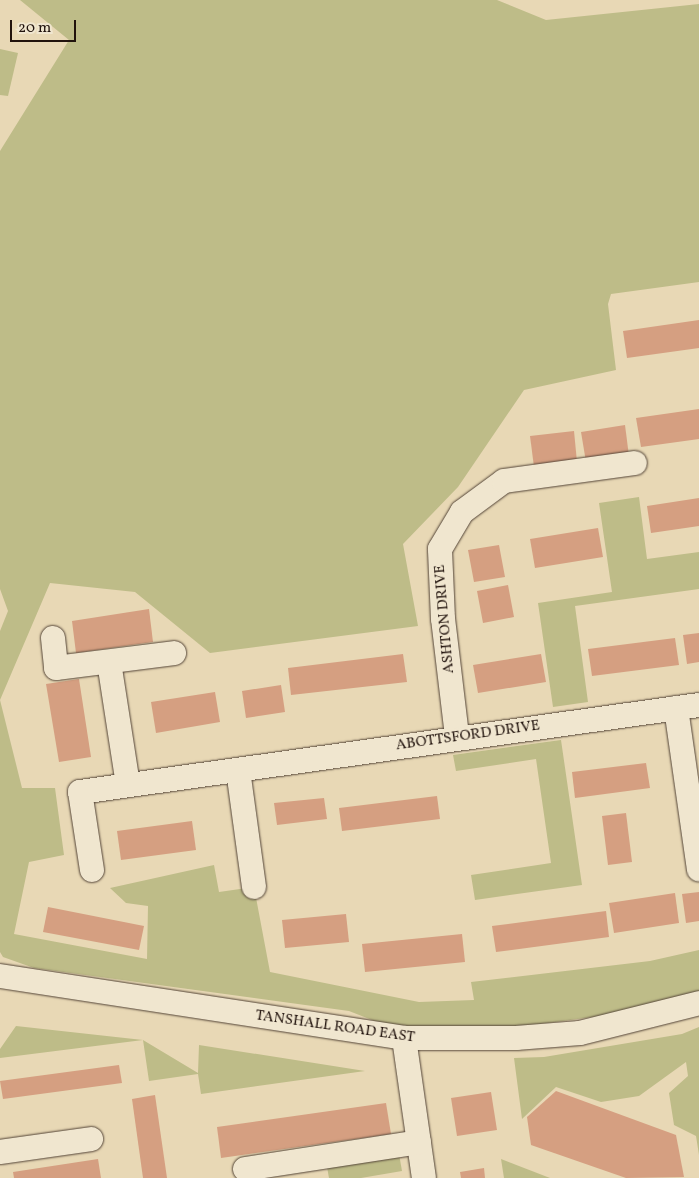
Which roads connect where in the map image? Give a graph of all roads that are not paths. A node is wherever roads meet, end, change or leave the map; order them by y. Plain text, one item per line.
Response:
1 (635, 463) dead end
2 (53, 638) dead end
3 (174, 653) dead end
4 (109, 662) junction
5 (699, 704) edge
6 (676, 708) junction
7 (457, 736) junction
8 (238, 770) junction
9 (128, 785) junction
10 (699, 869) edge
11 (92, 870) dead end
12 (254, 887) dead end
13 (0, 976) edge
14 (699, 1004) edge
15 (404, 1038) junction
16 (91, 1139) dead end
17 (419, 1142) junction
18 (0, 1152) edge
19 (245, 1169) dead end
20 (424, 1178) edge

1 - 7 street, ASHTON DRIVE
2 - 4 street
3 - 4 street
4 - 9 street
5 - 6 street, ABOTTSFORD DRIVE
6 - 7 street, ABOTTSFORD DRIVE
6 - 10 street
7 - 8 street, ABOTTSFORD DRIVE
8 - 9 street, ABOTTSFORD DRIVE
8 - 12 street
9 - 11 street, ABOTTSFORD DRIVE
13 - 15 street, TANSHALL ROAD EAST
14 - 15 street, TANSHALL ROAD EAST
15 - 17 street
16 - 18 street
17 - 19 street
17 - 20 street

